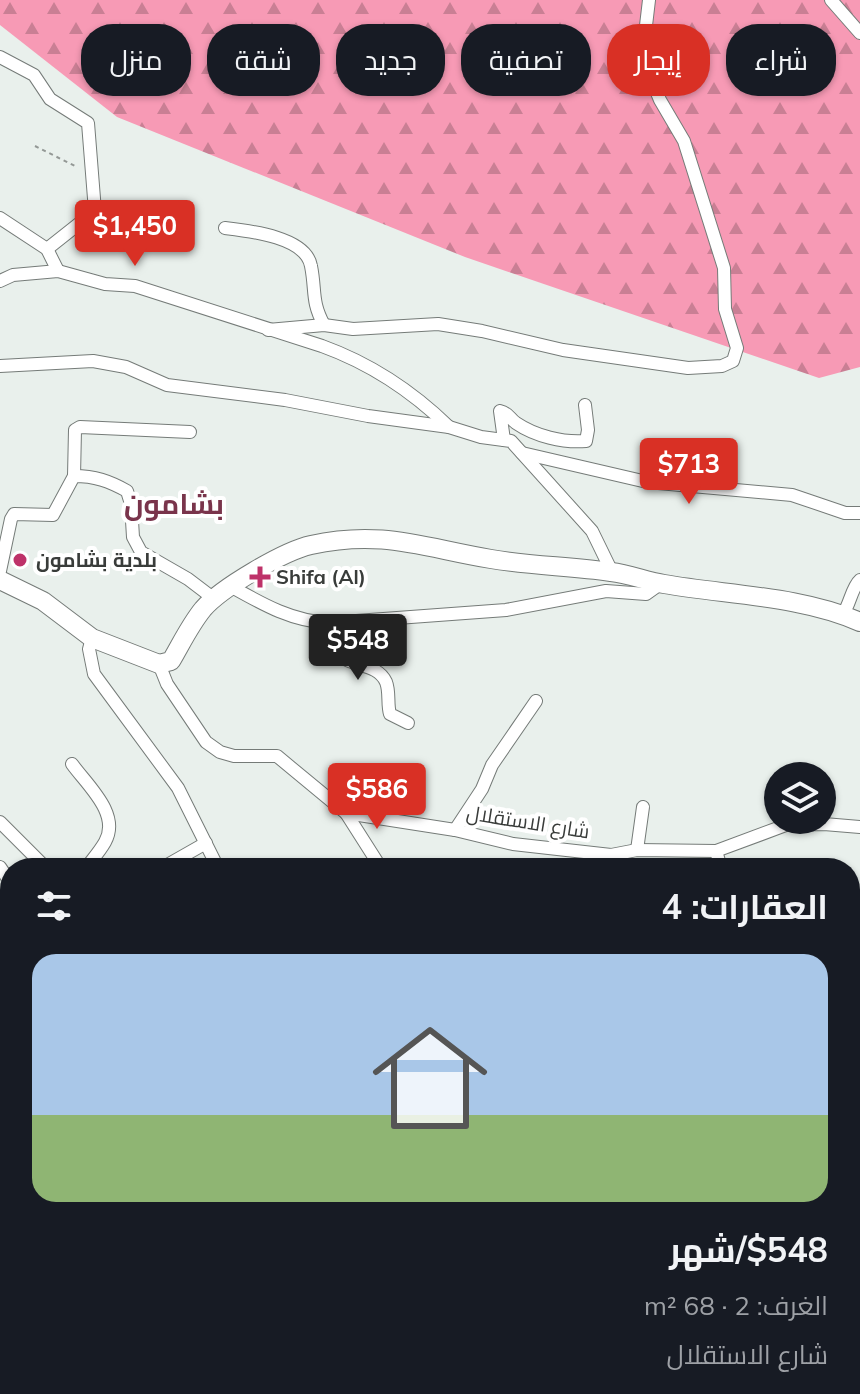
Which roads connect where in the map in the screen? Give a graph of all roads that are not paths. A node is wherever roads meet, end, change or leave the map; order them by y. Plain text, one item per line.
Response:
1 (649, 0) edge
2 (831, 0) edge
3 (860, 33) edge
4 (0, 57) edge
5 (0, 218) edge
6 (225, 228) dead end
7 (47, 249) junction
8 (58, 271) junction
9 (0, 281) edge
10 (324, 325) junction
11 (268, 330) junction
12 (0, 366) edge
13 (585, 405) dead end
14 (449, 427) junction
15 (190, 432) dead end
16 (504, 440) junction
17 (522, 453) junction
18 (74, 476) junction
19 (860, 513) edge
20 (0, 571) edge
21 (612, 572) junction
22 (0, 580) edge
23 (860, 580) edge
24 (660, 584) junction
25 (232, 587) junction
26 (213, 598) junction
27 (852, 618) edge
28 (329, 623) junction
29 (92, 638) junction
30 (159, 664) junction
31 (536, 701) dead end
32 (408, 723) dead end
33 (72, 764) dead end
34 (643, 807) dead end
35 (346, 813) junction
36 (0, 822) edge
37 (860, 827) edge
38 (455, 830) junction
39 (206, 843) junction
40 (637, 850) junction
41 (716, 851) junction
42 (36, 858) edge
43 (94, 858) edge
44 (180, 858) edge
45 (213, 858) edge
46 (375, 858) edge
47 (718, 858) edge

1 - 10 street
2 - 3 street
4 - 7 street
5 - 7 street
6 - 10 street
7 - 8 street
8 - 9 street
8 - 11 street
10 - 11 street
11 - 14 street
12 - 14 street
13 - 16 street
14 - 16 street
15 - 18 street
16 - 17 street
17 - 19 street
17 - 21 street
18 - 20 street
18 - 26 street
21 - 24 main road
21 - 25 main road
22 - 29 main road
23 - 27 street
24 - 27 main road
24 - 28 street
25 - 26 main road
25 - 28 street
26 - 30 main road
28 - 32 street
29 - 30 main road
29 - 39 street
30 - 35 street
31 - 38 street
33 - 43 street
34 - 40 street
35 - 38 street, شارع الاستقلال
35 - 46 street
36 - 42 street
37 - 41 street, شارع الاستقلال
38 - 40 street, شارع الاستقلال
39 - 44 street
39 - 45 street
40 - 41 street, شارع الاستقلال
41 - 47 street

